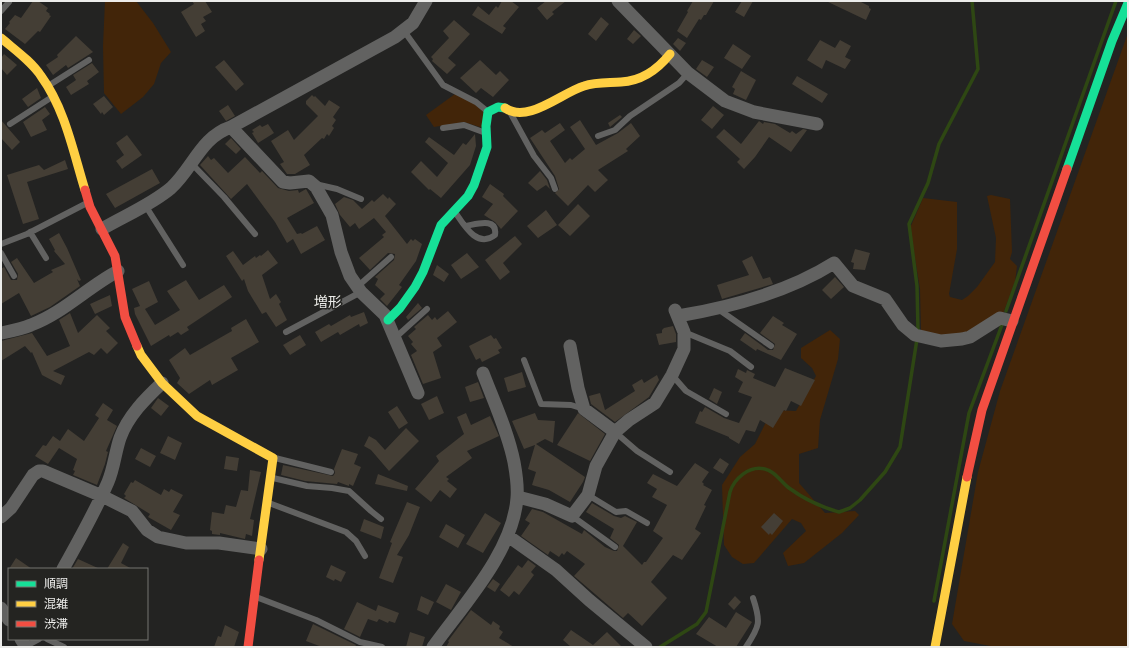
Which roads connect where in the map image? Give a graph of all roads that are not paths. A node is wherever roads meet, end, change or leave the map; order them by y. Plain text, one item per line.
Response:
1 (426, 1) edge
2 (618, 1) edge
3 (9, 2) edge
4 (1128, 3) edge
5 (1, 11) edge
6 (404, 31) junction
7 (1, 38) edge
8 (670, 54) junction
9 (89, 60) dead end
10 (688, 73) junction
11 (48, 86) junction
12 (53, 96) junction
13 (488, 112) junction
14 (511, 112) junction
15 (10, 124) dead end
16 (817, 124) dead end
17 (231, 127) junction
18 (443, 128) dead end
19 (487, 134) junction
20 (598, 136) dead end
21 (191, 163) junction
22 (314, 184) junction
23 (555, 189) dead end
24 (361, 199) dead end
25 (88, 202) junction
26 (145, 205) junction
27 (454, 210) junction
28 (465, 226) junction
29 (102, 229) junction
30 (30, 232) junction
31 (256, 234) dead end
32 (1, 244) edge
33 (1, 254) edge
34 (391, 257) dead end
35 (46, 258) dead end
36 (184, 265) dead end
37 (118, 271) junction
38 (14, 276) dead end
39 (359, 289) junction
40 (427, 309) dead end
41 (718, 309) junction
42 (388, 320) junction
43 (1012, 321) junction
44 (286, 332) dead end
45 (684, 332) junction
46 (1, 333) edge
47 (395, 338) junction
48 (570, 346) dead end
49 (771, 346) dead end
50 (524, 360) dead end
51 (751, 366) dead end
52 (483, 373) dead end
53 (672, 375) junction
54 (162, 383) junction
55 (418, 393) dead end
56 (584, 409) junction
57 (726, 414) dead end
58 (615, 432) junction
59 (273, 458) junction
60 (331, 472) dead end
61 (670, 472) dead end
62 (271, 477) junction
63 (588, 495) junction
64 (102, 496) junction
65 (518, 497) junction
66 (268, 502) junction
67 (572, 516) junction
68 (1, 517) edge
69 (381, 518) dead end
70 (647, 523) dead end
71 (508, 536) junction
72 (615, 547) dead end
73 (261, 549) junction
74 (365, 556) dead end
75 (64, 568) edge
76 (255, 597) junction
77 (753, 598) dead end
78 (1, 608) edge
79 (8, 618) edge
80 (36, 640) edge
81 (49, 640) edge
82 (24, 644) edge
83 (64, 647) edge
84 (248, 647) edge
85 (382, 647) edge
86 (433, 647) edge
87 (646, 647) edge
88 (746, 647) edge
89 (936, 647) edge

1 - 6 street
2 - 8 street
3 - 5 lane
4 - 43 street
6 - 13 lane
6 - 17 street
7 - 11 street
8 - 10 street
8 - 14 street
9 - 11 lane
10 - 16 street
10 - 20 lane
11 - 12 street
12 - 15 lane
12 - 25 street
13 - 14 street
13 - 19 street
14 - 23 lane
17 - 21 street
17 - 22 street
18 - 19 lane
19 - 27 street
21 - 26 street
21 - 31 lane
22 - 24 lane
22 - 39 street
25 - 29 street
25 - 30 lane
26 - 29 street
26 - 36 lane
27 - 28 lane
27 - 42 street
28 - 28 lane
29 - 37 street
30 - 32 lane
30 - 35 lane
33 - 38 lane
34 - 39 lane
37 - 46 street
37 - 54 street
39 - 42 street
39 - 44 lane
40 - 47 lane
41 - 43 street
41 - 45 street
41 - 49 lane
42 - 47 street
43 - 89 street
45 - 51 lane
45 - 53 street
47 - 55 street
48 - 56 street
50 - 56 lane
52 - 65 street
53 - 57 lane
53 - 58 street
54 - 59 street
54 - 64 street
56 - 58 street
58 - 61 lane
58 - 63 street
59 - 60 lane
59 - 62 street
62 - 66 street
62 - 69 lane
63 - 67 street
63 - 70 lane
64 - 68 street
64 - 73 street
64 - 75 street
65 - 67 street
65 - 71 street
66 - 73 street
66 - 74 lane
67 - 72 lane
71 - 86 street
71 - 87 street
73 - 76 street
76 - 84 street
76 - 85 lane
77 - 88 lane
78 - 79 street
80 - 82 lane
81 - 83 lane

